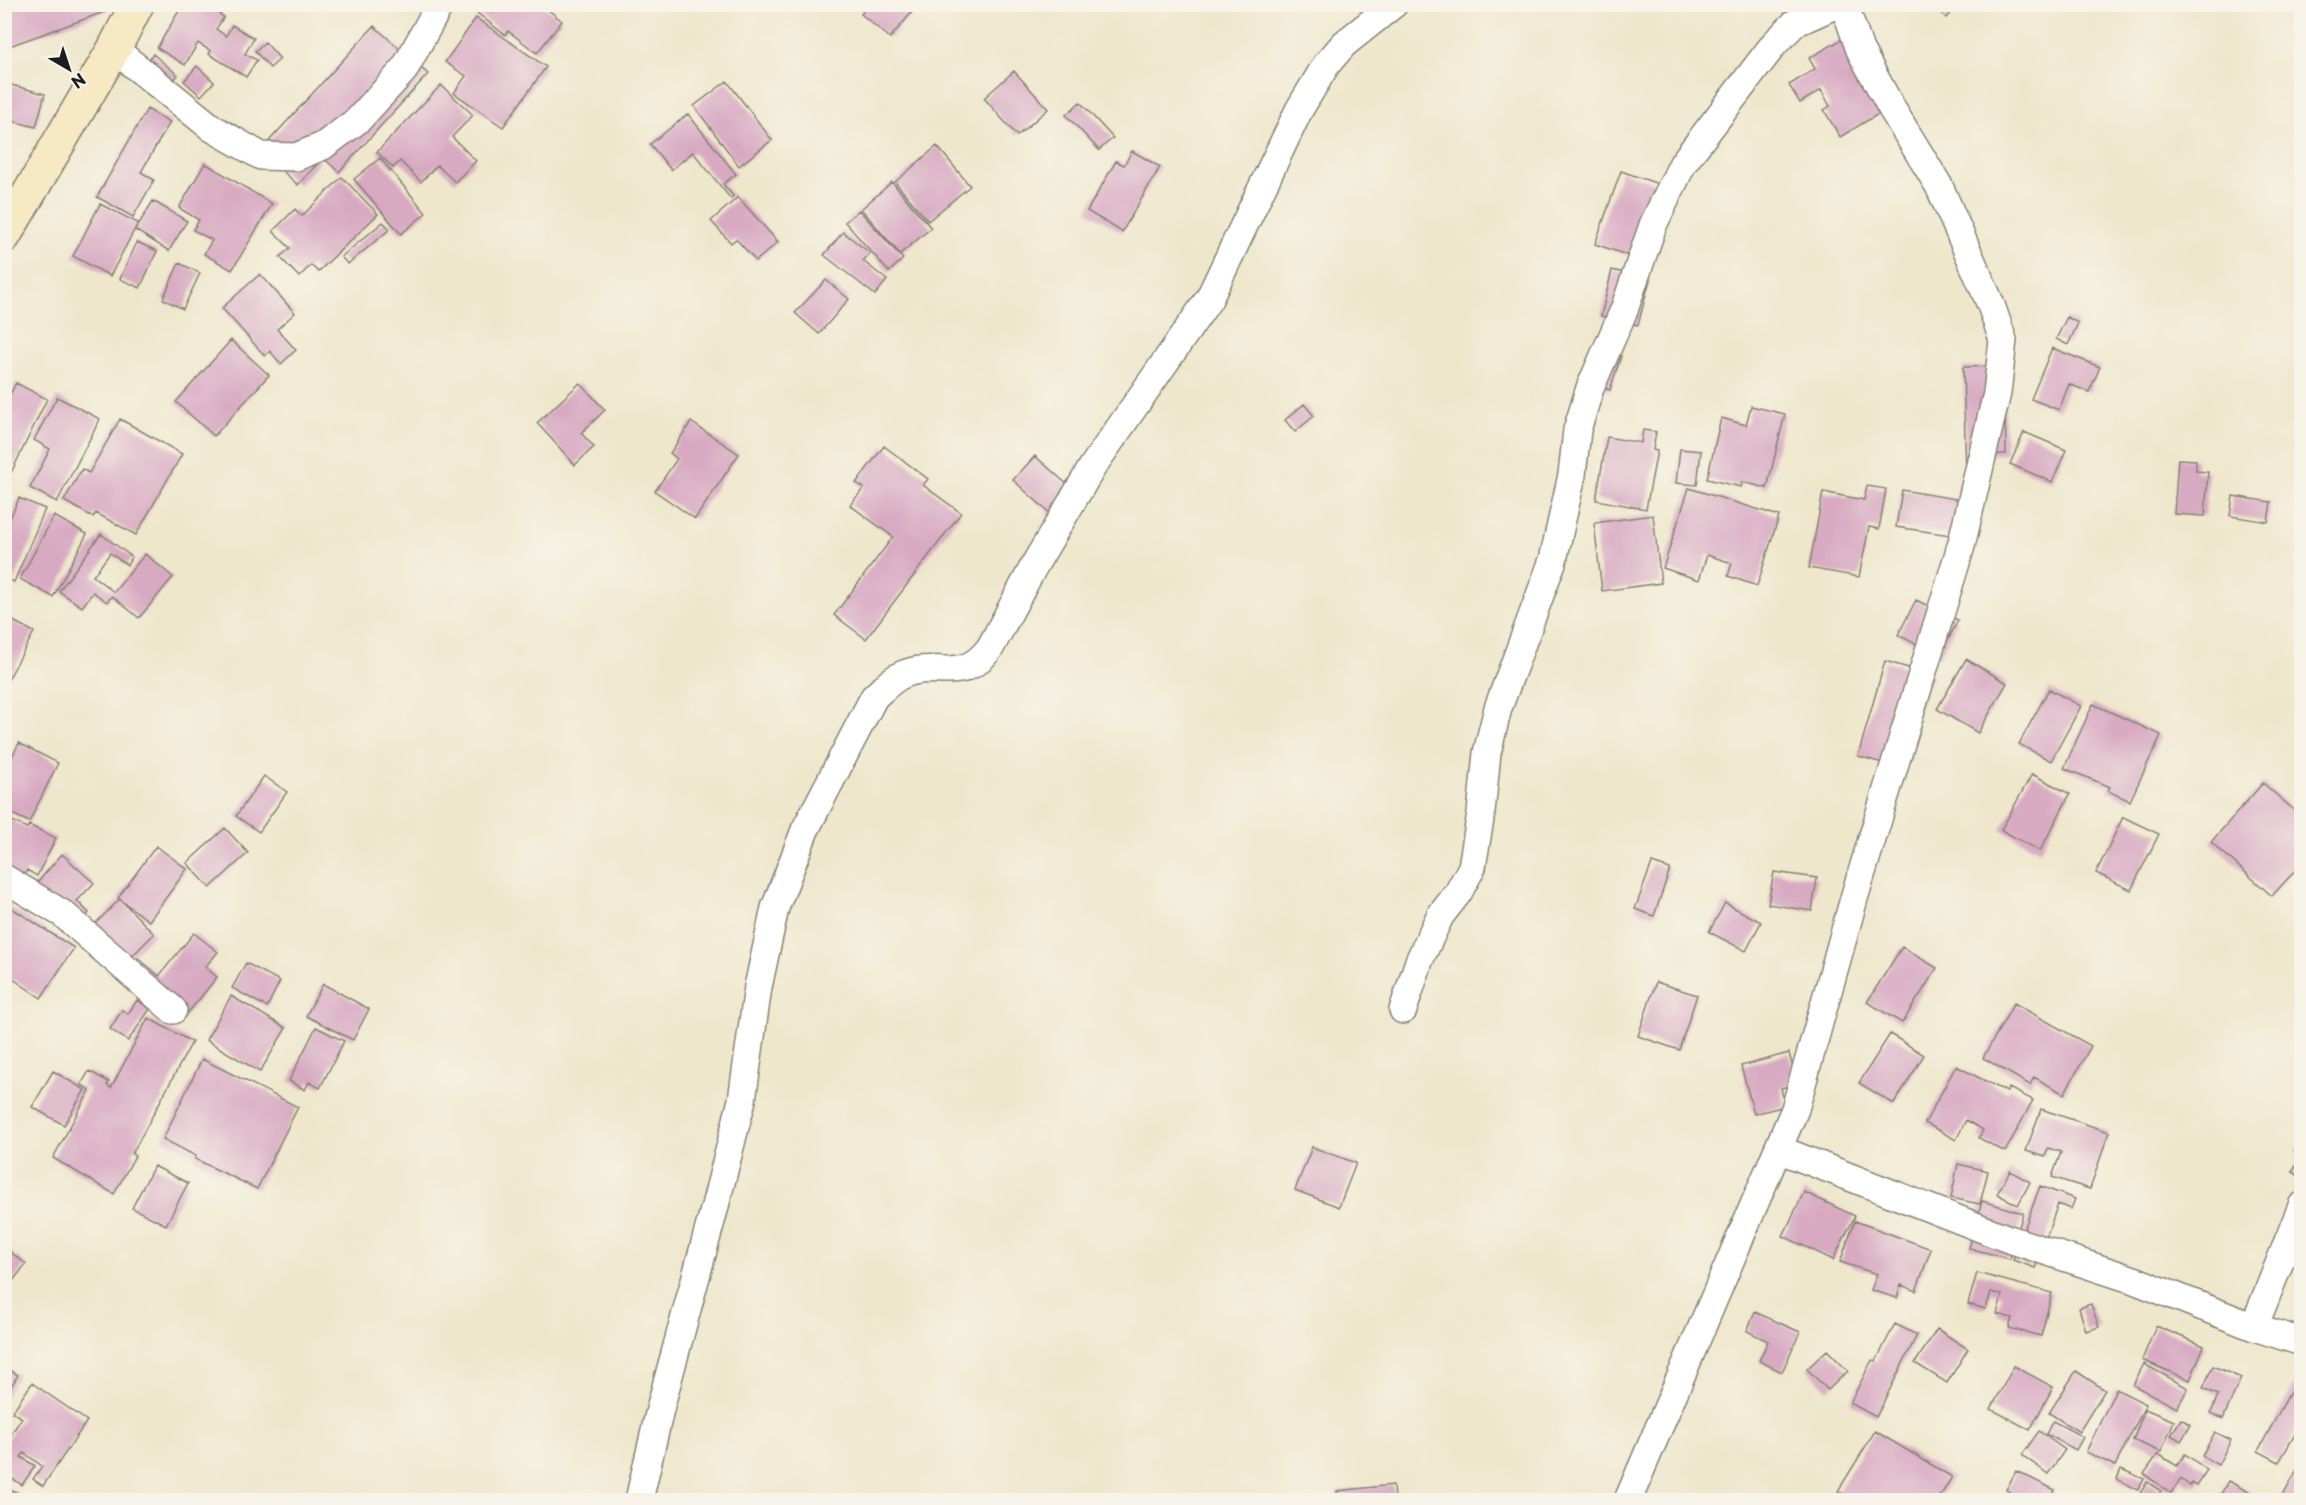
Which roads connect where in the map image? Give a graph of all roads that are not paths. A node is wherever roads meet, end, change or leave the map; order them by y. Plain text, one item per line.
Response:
1 (137, 4) edge
2 (440, 4) edge
3 (1394, 4) edge
4 (1837, 4) edge
5 (1844, 4) edge
6 (114, 49) junction
7 (4, 236) edge
8 (4, 878) edge
9 (173, 1010) dead end
10 (1402, 1010) dead end
11 (1778, 1149) junction
12 (2301, 1206) edge
13 (2254, 1327) junction
14 (2301, 1342) edge
15 (639, 1500) edge
16 (1628, 1500) edge

1 - 6 main road
2 - 6 street
3 - 15 street
4 - 10 street
5 - 11 street
6 - 7 main road
8 - 9 street
11 - 13 street
11 - 16 street
12 - 13 street
13 - 14 street

